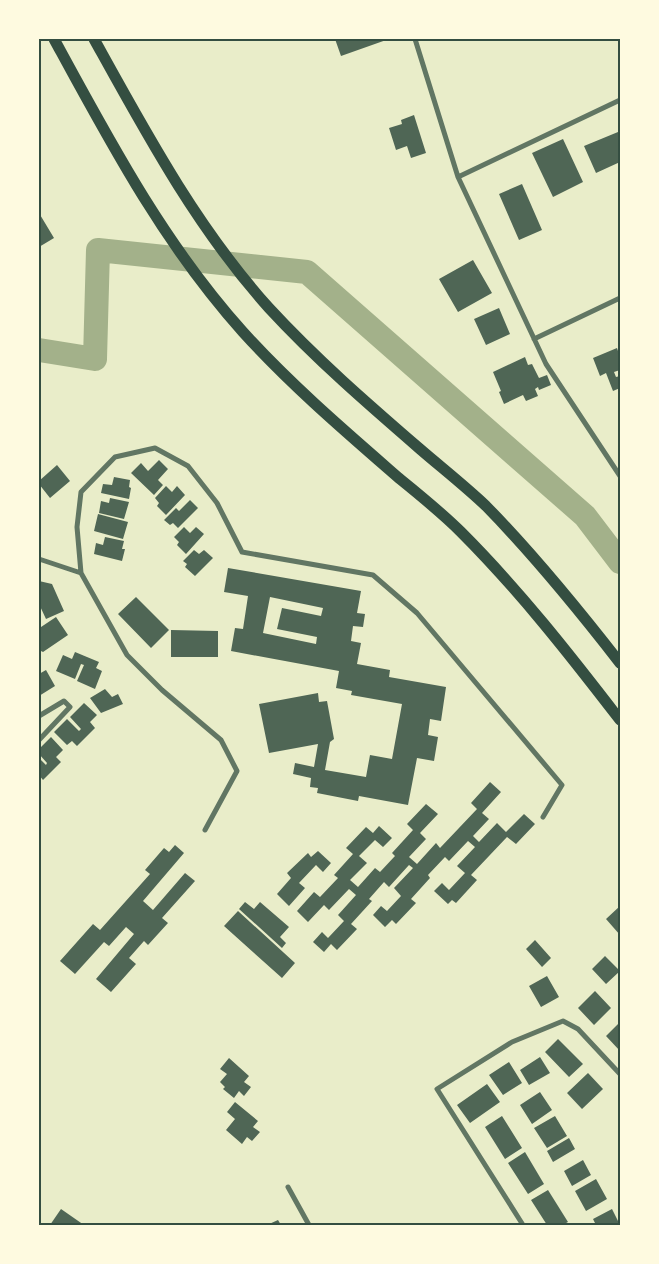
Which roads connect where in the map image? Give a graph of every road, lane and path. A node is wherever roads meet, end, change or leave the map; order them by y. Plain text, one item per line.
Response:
1 (54, 39) edge
2 (94, 39) edge
3 (415, 39) edge
4 (620, 100) edge
5 (458, 177) junction
6 (620, 298) edge
7 (534, 339) junction
8 (620, 476) edge
9 (39, 559) edge
10 (82, 573) junction
11 (620, 663) edge
12 (39, 716) edge
13 (620, 720) edge
14 (39, 740) edge
15 (543, 817) dead end
16 (205, 830) dead end
17 (620, 1074) edge
18 (288, 1187) dead end
19 (309, 1225) edge
20 (523, 1225) edge

1 - 13 highway
2 - 11 highway
3 - 5 street
4 - 5 street
5 - 7 street
6 - 7 street
7 - 8 street
9 - 10 street
10 - 15 street
10 - 16 street
12 - 14 street
17 - 20 street
18 - 19 street

